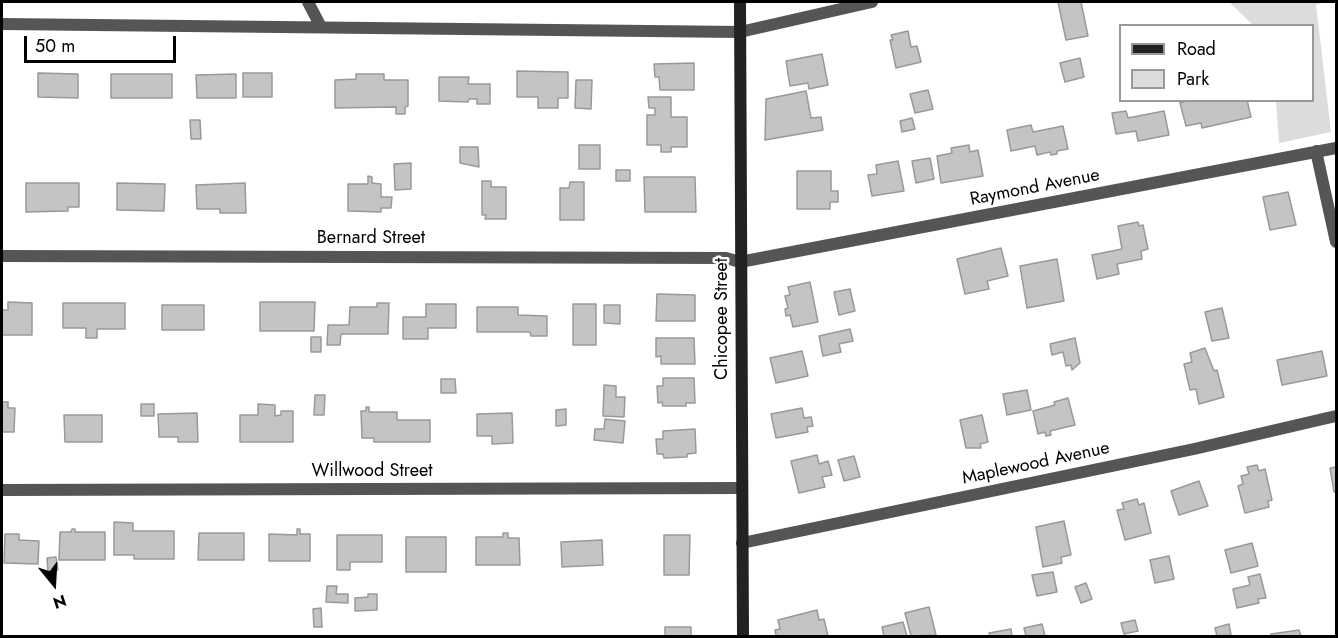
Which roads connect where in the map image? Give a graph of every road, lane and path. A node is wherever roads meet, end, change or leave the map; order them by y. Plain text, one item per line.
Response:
1 (308, 2) edge
2 (740, 2) edge
3 (872, 2) edge
4 (2, 24) edge
5 (321, 27) junction
6 (740, 32) junction
7 (1336, 148) edge
8 (1316, 151) junction
9 (1336, 242) edge
10 (2, 256) edge
11 (740, 262) junction
12 (1336, 416) edge
13 (742, 488) junction
14 (2, 490) edge
15 (742, 543) junction
16 (743, 636) edge

1 - 5 street
2 - 6 main road, Chicopee Street
3 - 6 street
4 - 5 street
5 - 6 street
6 - 11 main road, Chicopee Street
7 - 8 street, Raymond Avenue
8 - 9 street
8 - 11 street, Raymond Avenue
10 - 11 street, Bernard Street
11 - 13 main road, Chicopee Street
12 - 15 street, Maplewood Avenue
13 - 14 street, Willwood Street
13 - 15 main road, Chicopee Street
15 - 16 main road, Chicopee Street

